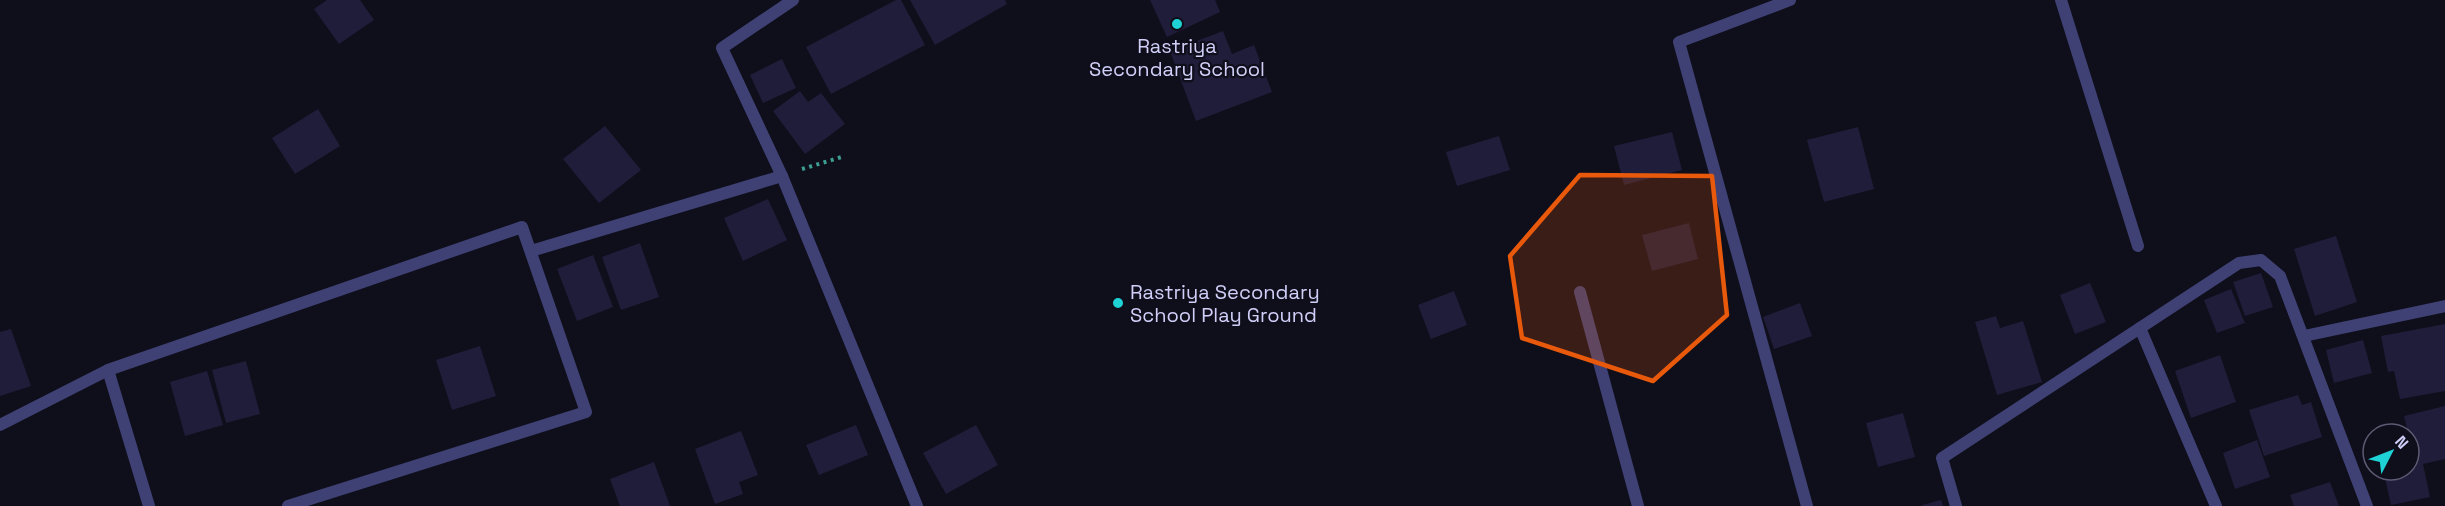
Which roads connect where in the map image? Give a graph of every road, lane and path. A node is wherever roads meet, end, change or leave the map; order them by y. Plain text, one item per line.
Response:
1 (793, 0) edge
2 (1790, 0) edge
3 (2061, 0) edge
4 (845, 156) dead end
5 (782, 176) junction
6 (2138, 246) dead end
7 (531, 251) junction
8 (1580, 292) dead end
9 (2445, 306) edge
10 (2140, 328) junction
11 (2304, 336) junction
12 (108, 370) junction
13 (0, 425) edge
14 (149, 506) edge
15 (288, 506) edge
16 (917, 506) edge
17 (1638, 506) edge
18 (1807, 506) edge
19 (1956, 506) edge
20 (2216, 506) edge
21 (2367, 506) edge

1 - 5 street
2 - 18 street
3 - 6 street
4 - 5 path
5 - 7 street
5 - 16 street
7 - 12 street
7 - 15 street
8 - 17 street
9 - 11 street
10 - 11 street
10 - 19 street
10 - 20 street
11 - 21 street
12 - 13 street
12 - 14 street

